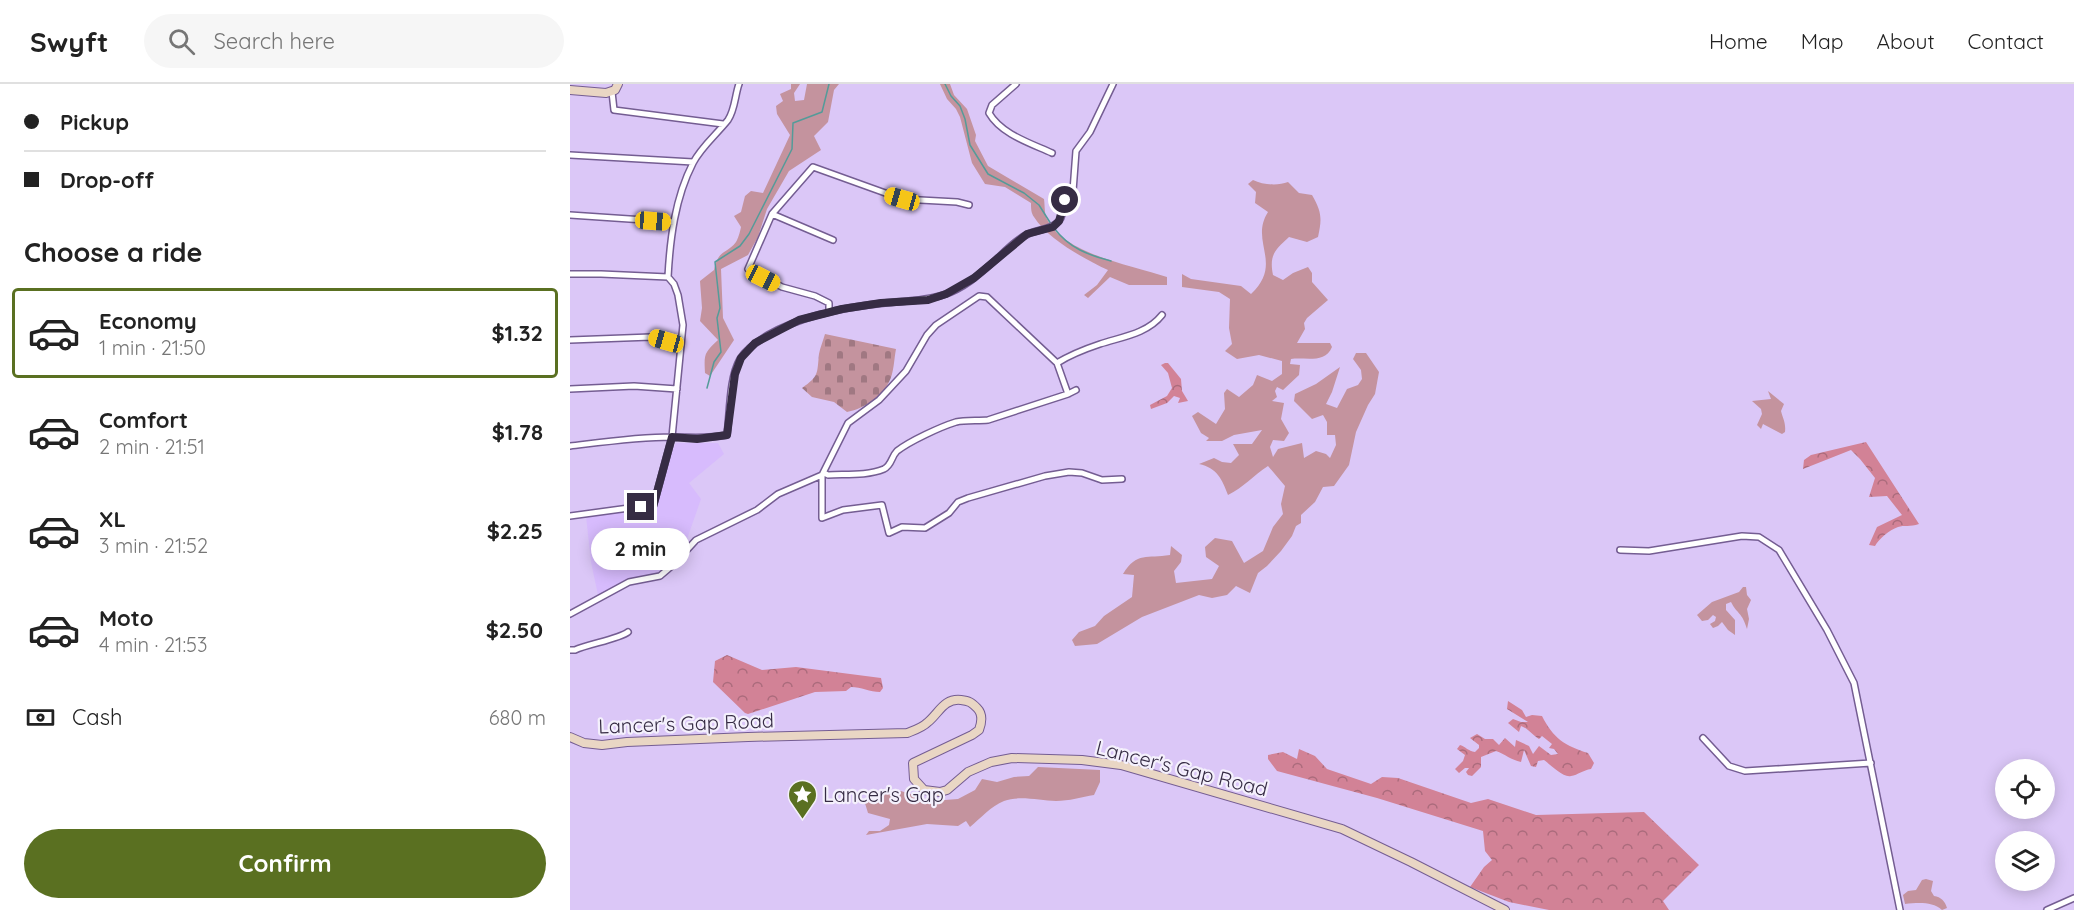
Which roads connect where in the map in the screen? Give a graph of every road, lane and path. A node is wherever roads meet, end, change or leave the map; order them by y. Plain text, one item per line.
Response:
1 (618, 84) edge
2 (740, 84) edge
3 (1016, 84) edge
4 (1113, 84) edge
5 (570, 90) edge
6 (612, 92) junction
7 (723, 124) junction
8 (1052, 153) dead end
9 (570, 155) edge
10 (693, 162) junction
11 (969, 205) dead end
12 (772, 214) junction
13 (570, 215) edge
14 (674, 222) junction
15 (833, 240) dead end
16 (570, 274) edge
17 (668, 278) junction
18 (829, 312) junction
19 (1162, 315) dead end
20 (570, 340) edge
21 (681, 345) junction
22 (1057, 363) junction
23 (570, 388) edge
24 (677, 389) junction
25 (1077, 390) dead end
26 (1068, 394) junction
27 (672, 437) junction
28 (570, 446) edge
29 (823, 474) junction
30 (1122, 479) dead end
31 (570, 516) edge
32 (1620, 550) dead end
33 (570, 614) edge
34 (628, 632) dead end
35 (570, 650) edge
36 (570, 737) edge
37 (1703, 738) dead end
38 (1871, 763) junction
39 (2074, 898) edge
40 (1505, 910) edge
41 (1900, 910) edge
42 (2048, 910) edge

1 - 6 main road
2 - 7 street
3 - 8 street
4 - 18 street
5 - 6 main road
6 - 7 street
7 - 10 street
9 - 10 street
10 - 14 street
11 - 12 street
12 - 15 street
12 - 18 street
13 - 14 street
14 - 17 street
16 - 17 street
17 - 21 street
18 - 27 street
19 - 22 street
20 - 21 street
21 - 24 street
22 - 26 street
22 - 29 street
23 - 24 street
24 - 27 street
25 - 26 street
26 - 29 street
27 - 28 street
27 - 31 street
29 - 30 street
29 - 33 street
32 - 38 street
34 - 35 street
36 - 40 main road, Lancer's Gap Road
37 - 38 street
38 - 41 street
39 - 42 street

